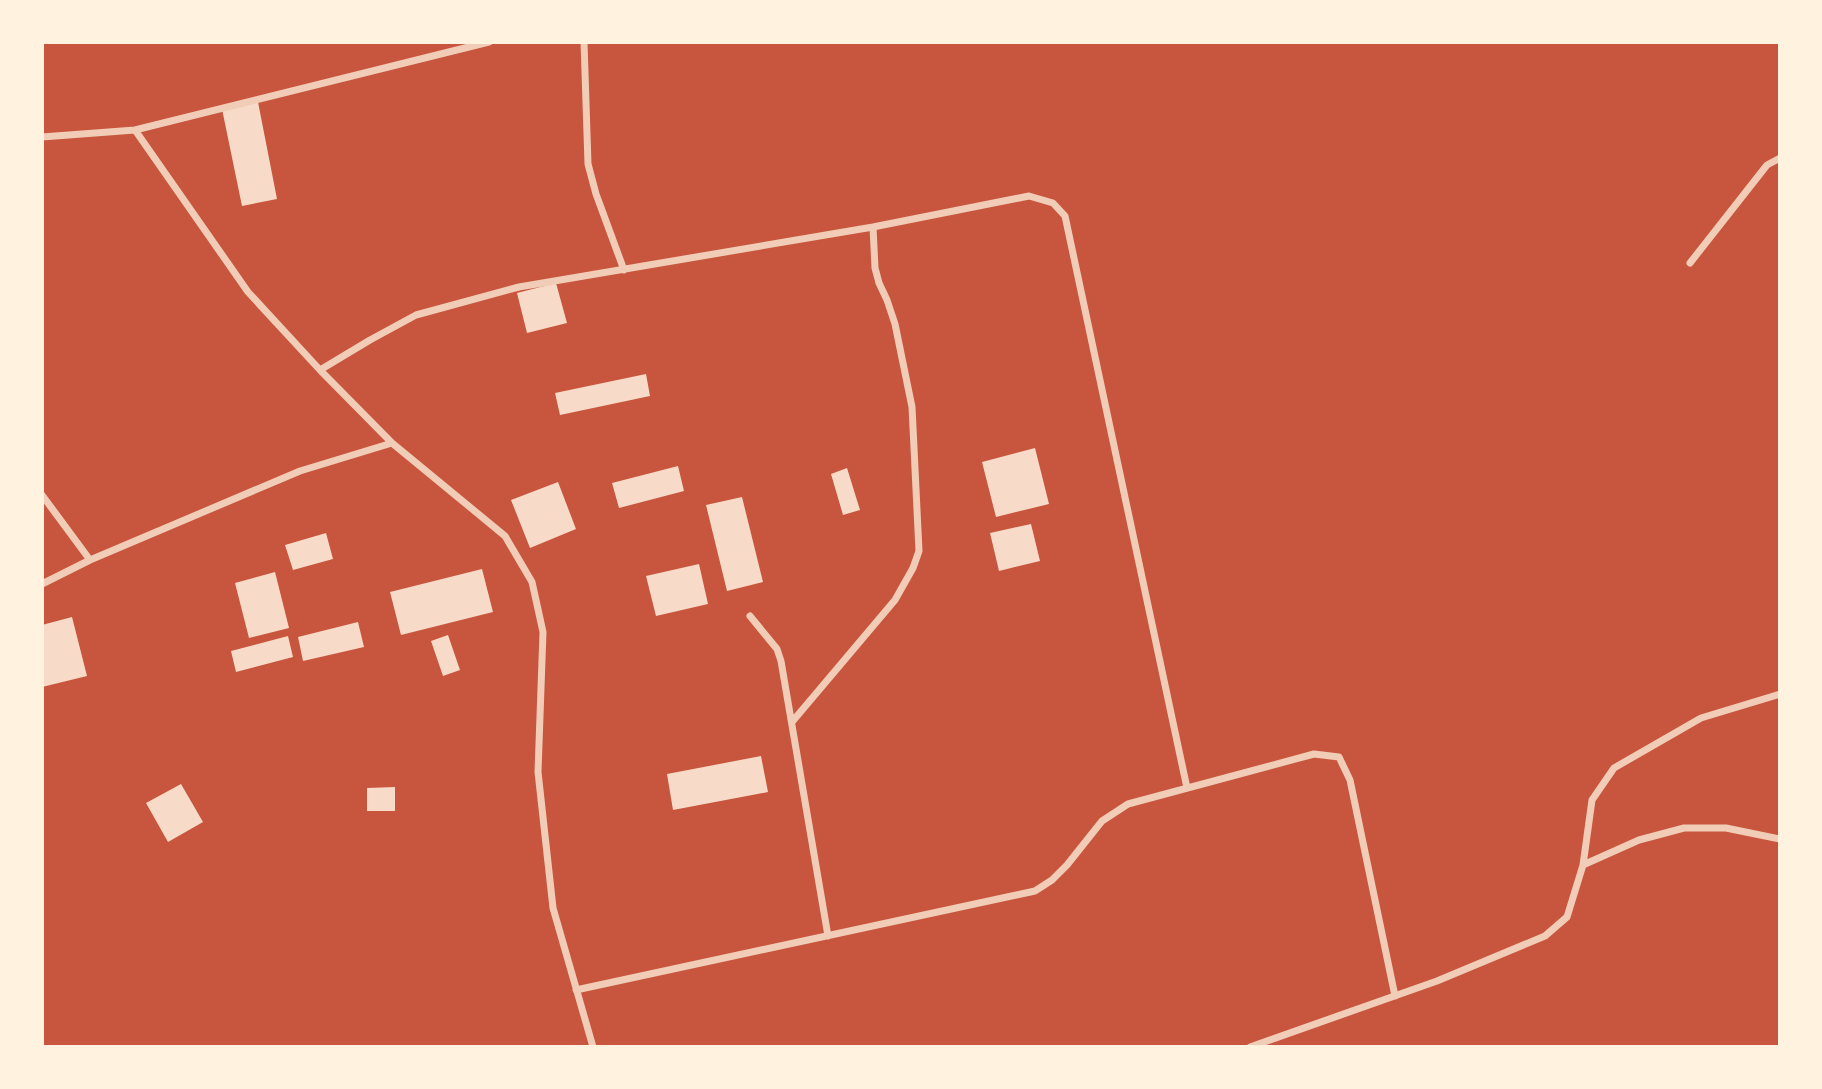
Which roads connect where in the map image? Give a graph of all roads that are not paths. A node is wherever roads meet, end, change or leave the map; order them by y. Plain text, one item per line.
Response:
1 (489, 42) edge
2 (584, 42) edge
3 (135, 130) junction
4 (42, 137) edge
5 (1780, 158) edge
6 (873, 227) junction
7 (1689, 263) dead end
8 (624, 270) junction
9 (320, 370) junction
10 (392, 443) junction
11 (42, 495) edge
12 (90, 559) junction
13 (42, 584) edge
14 (750, 616) dead end
15 (1780, 694) edge
16 (792, 722) junction
17 (1187, 788) junction
18 (1780, 839) edge
19 (1583, 865) junction
20 (828, 936) junction
21 (576, 990) junction
22 (1395, 996) junction
23 (593, 1047) edge
24 (1250, 1047) edge

1 - 3 street
2 - 8 street
3 - 4 street
3 - 9 street
5 - 7 street
6 - 8 street
6 - 16 street
6 - 17 street
8 - 9 street
9 - 10 street
10 - 12 street
10 - 21 street
11 - 12 street
12 - 13 street
14 - 16 street
15 - 19 street
16 - 20 street
17 - 20 street
17 - 22 street
18 - 19 street
19 - 22 street
20 - 21 street
21 - 23 street
22 - 24 street

